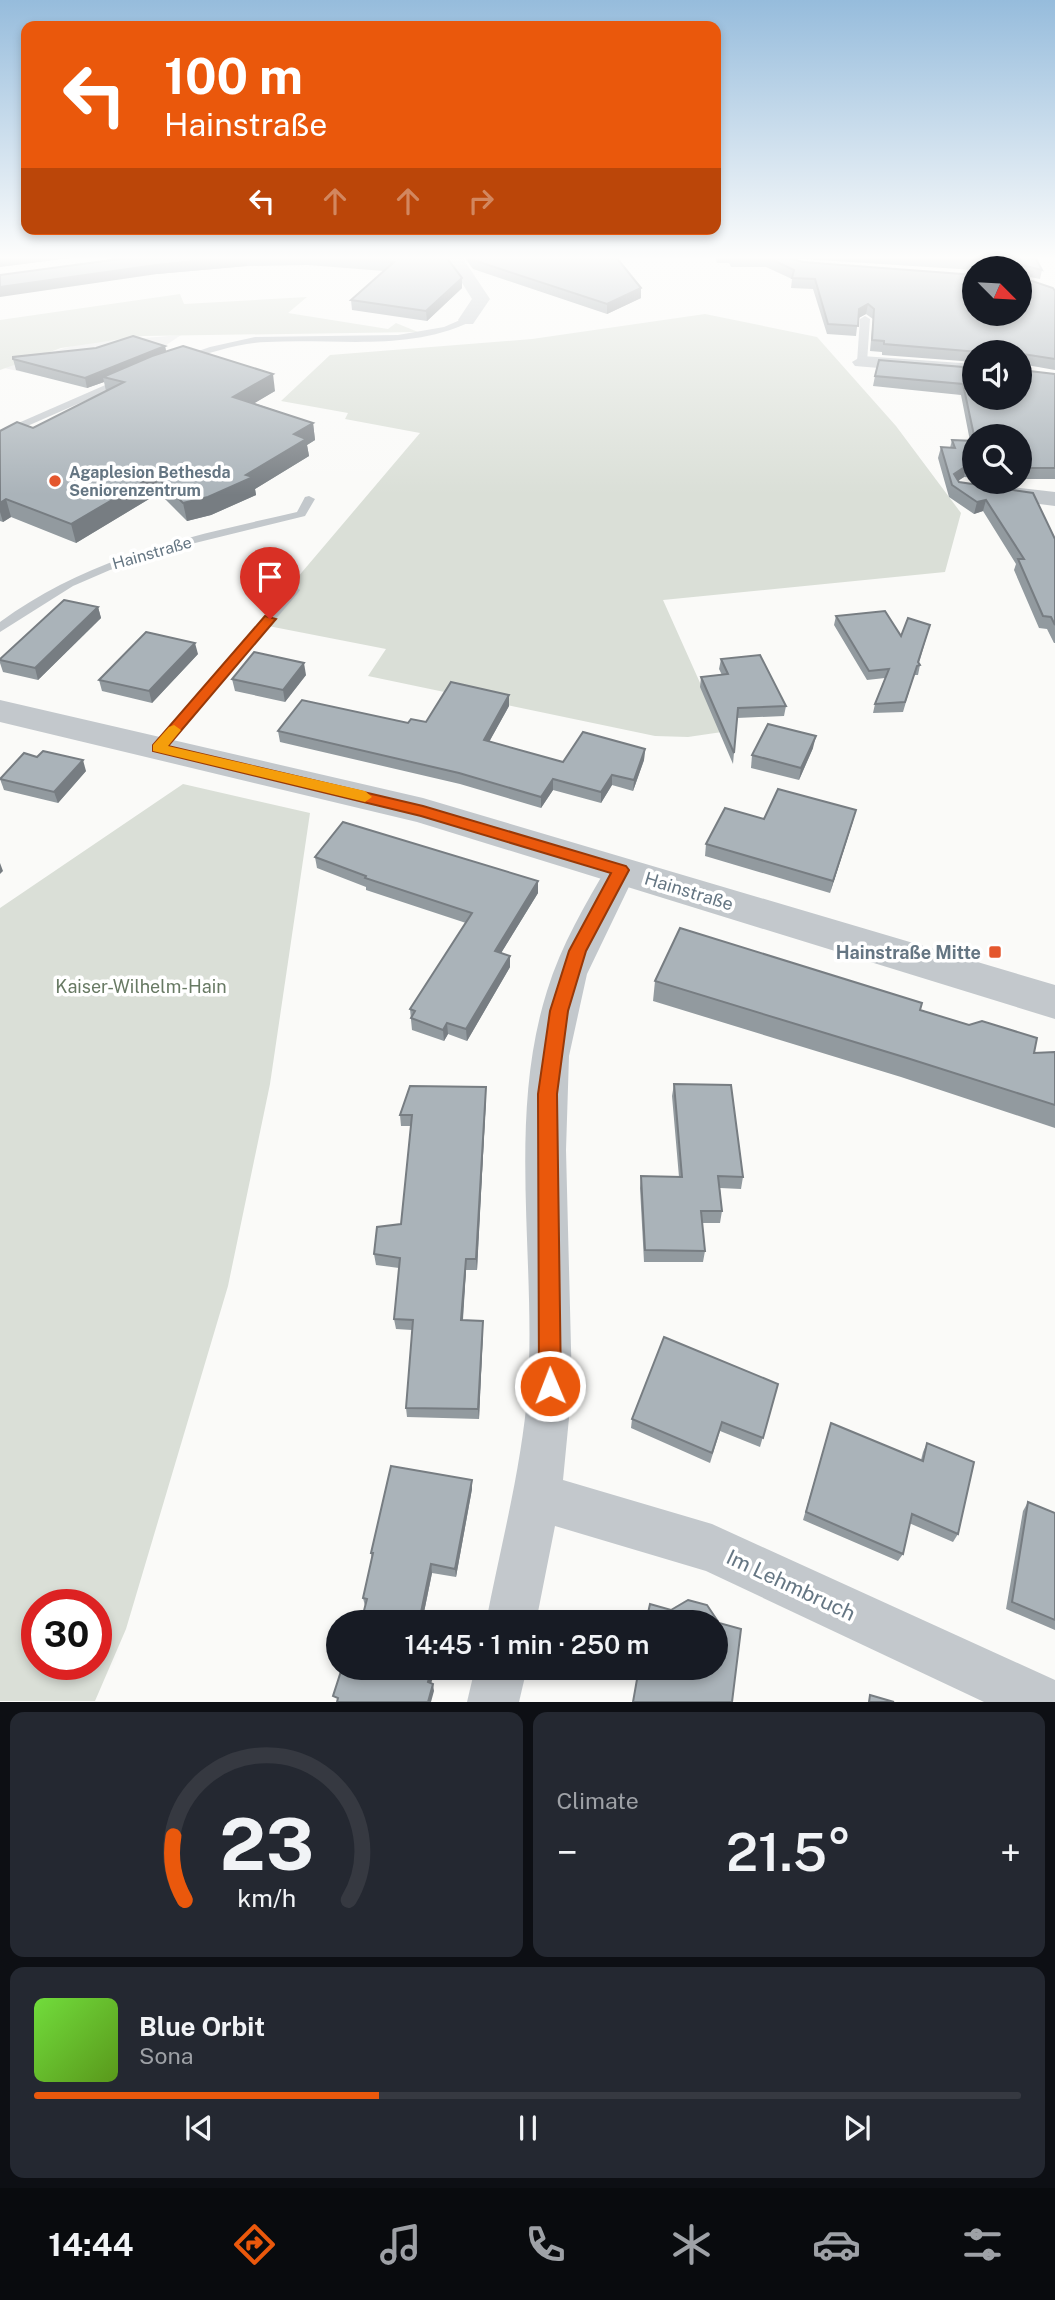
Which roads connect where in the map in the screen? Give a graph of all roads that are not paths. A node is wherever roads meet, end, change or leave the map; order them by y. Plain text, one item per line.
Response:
1 (379, 336) edge
2 (864, 336) edge
3 (862, 362) joint
4 (167, 363) edge
5 (962, 369) edge
6 (135, 375) edge
7 (0, 435) edge
8 (1016, 494) edge
9 (309, 499) dead end
10 (1055, 499) edge
11 (293, 590) dead end
12 (0, 628) edge
13 (0, 711) edge
14 (158, 748) junction
15 (621, 870) junction
16 (1055, 1002) edge
17 (539, 1497) junction
18 (514, 1610) edge
19 (498, 1680) edge
20 (1037, 1700) edge
21 (493, 1702) edge

1 - 4 lane
2 - 3 lane
3 - 5 street
6 - 7 lane
8 - 10 street
9 - 12 lane, Hainstraße
11 - 14 lane
13 - 14 street, Hainstraße
14 - 15 street, Hainstraße
15 - 16 street, Hainstraße
15 - 17 street
17 - 18 street
17 - 20 street, Im Lehmbruch
19 - 21 street

